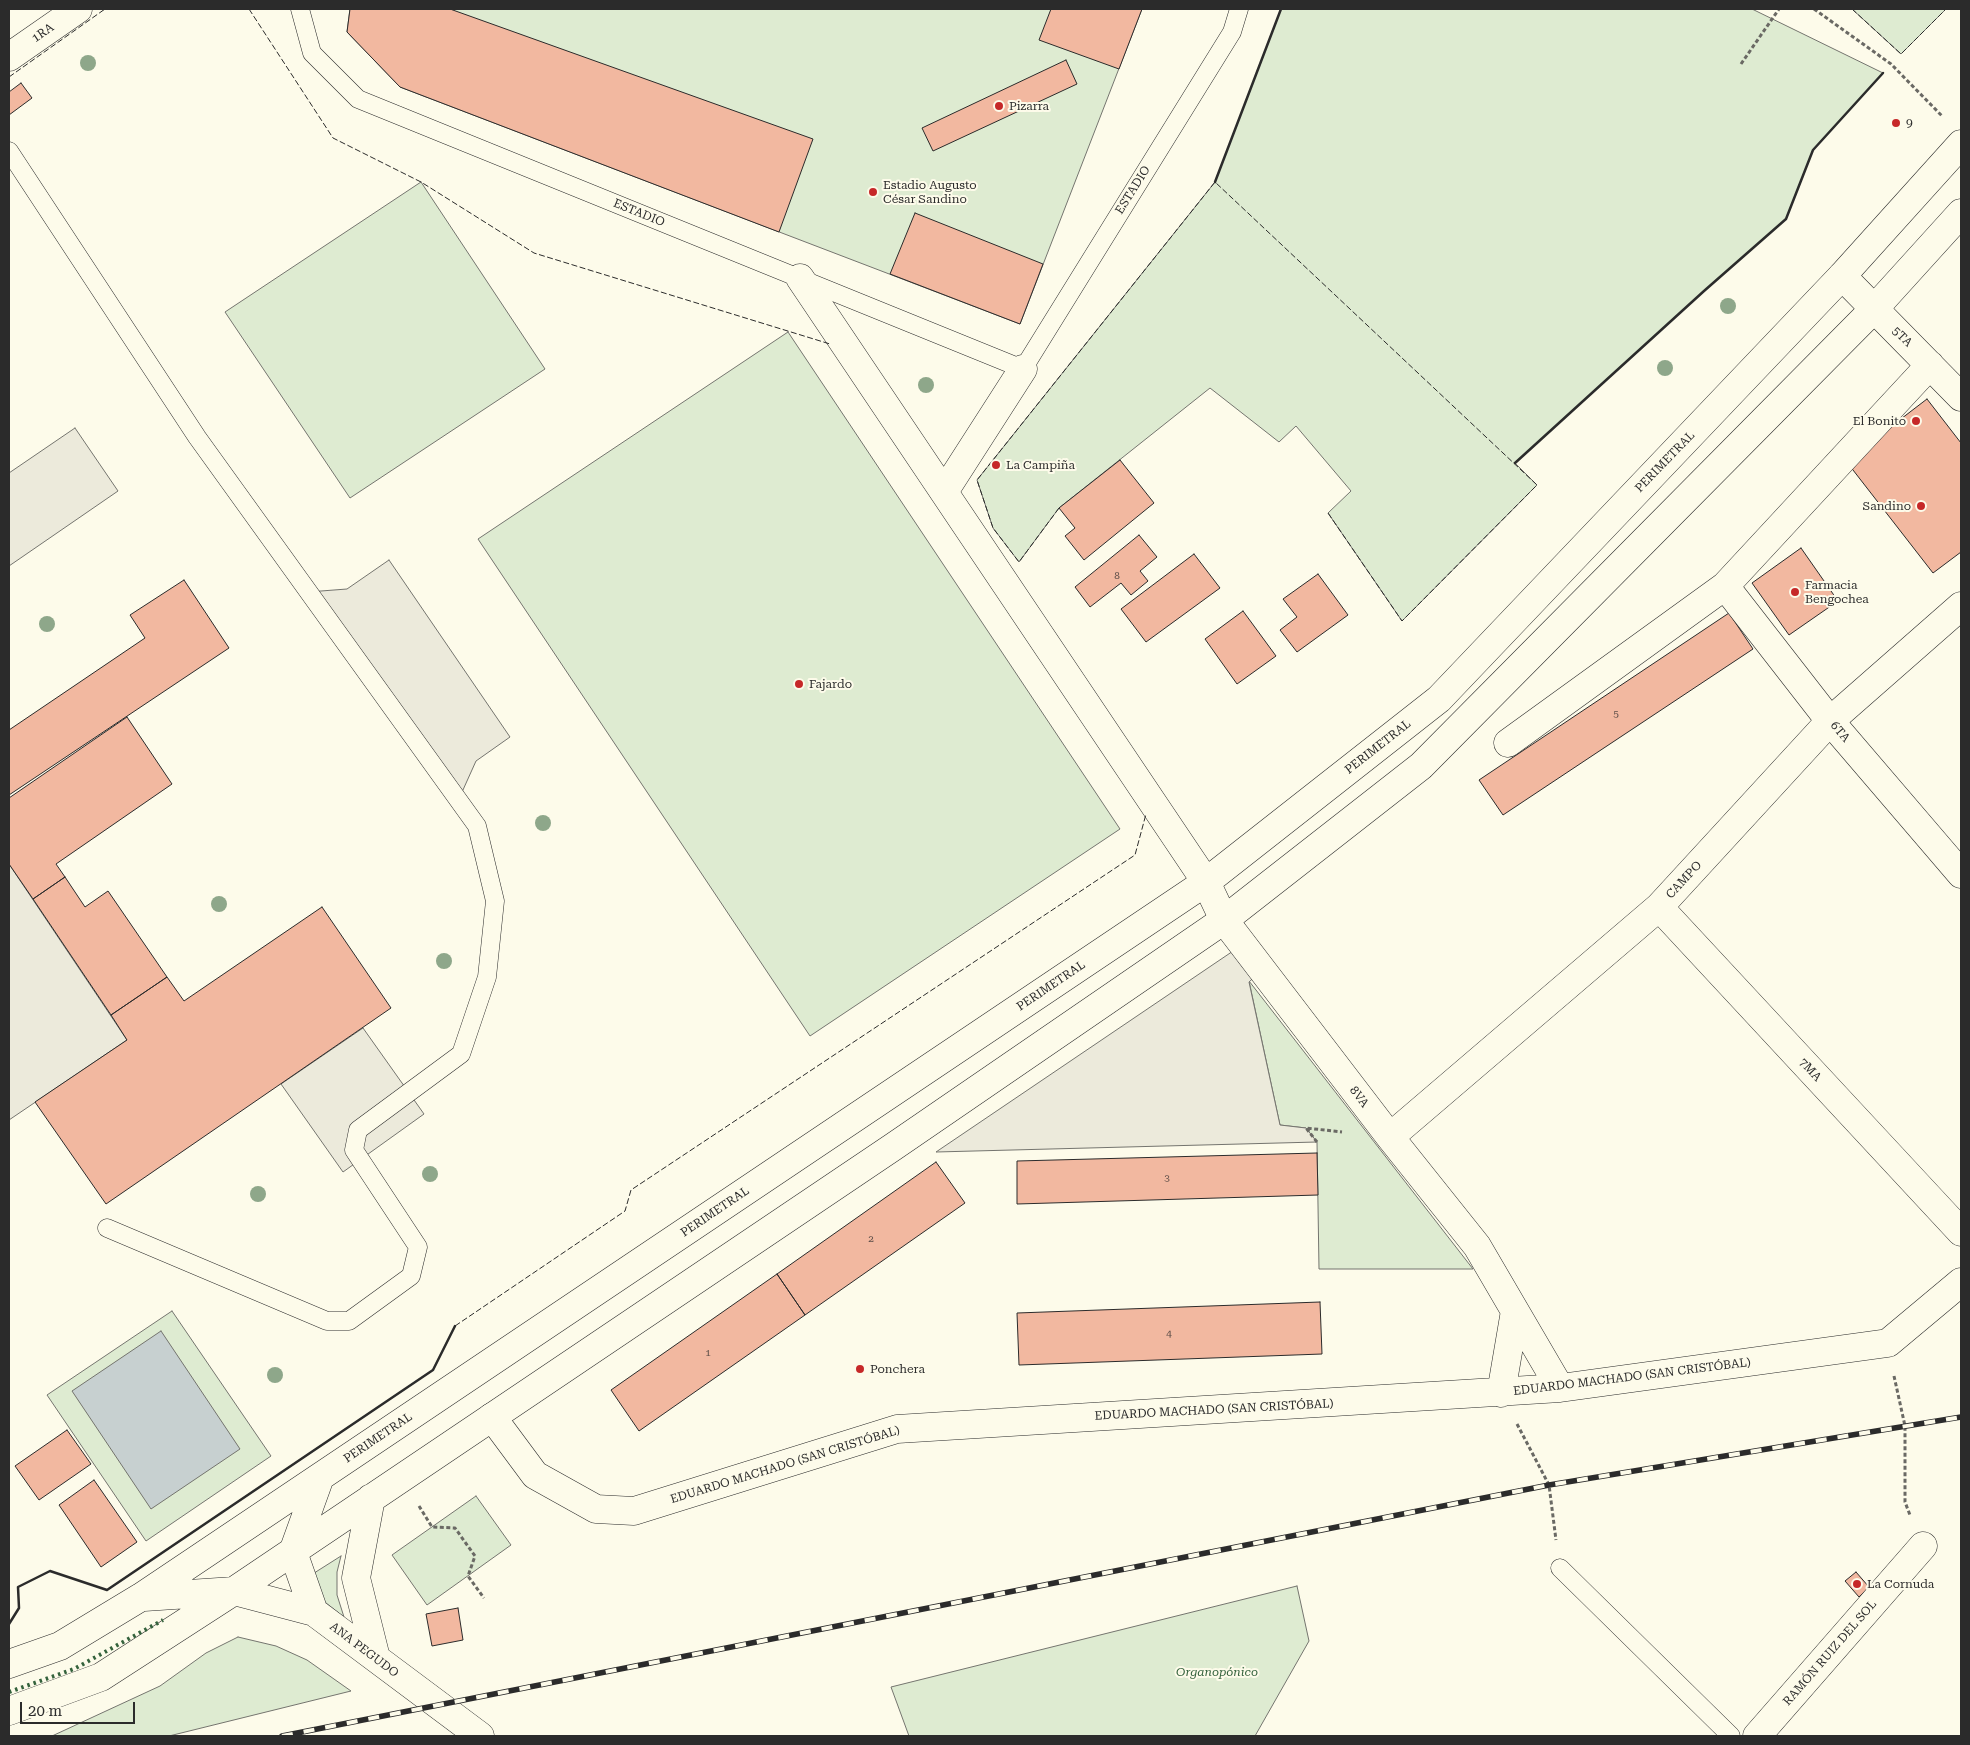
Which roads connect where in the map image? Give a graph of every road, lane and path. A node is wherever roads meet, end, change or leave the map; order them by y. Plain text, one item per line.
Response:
1 (78, 9) edge
2 (300, 9) edge
3 (1239, 9) edge
4 (1779, 9) edge
5 (1814, 9) edge
6 (9, 57) edge
7 (1741, 64) dead end
8 (1947, 121) dead end
9 (1961, 144) edge
10 (9, 151) edge
11 (1961, 213) edge
12 (1842, 276) junction
13 (800, 278) junction
14 (1874, 309) junction
15 (1930, 365) junction
16 (1022, 369) junction
17 (1961, 397) edge
18 (944, 492) junction
19 (1725, 586) junction
20 (1961, 606) edge
21 (1830, 721) junction
22 (1508, 743) dead end
23 (1961, 874) edge
24 (1206, 882) junction
25 (1659, 907) junction
26 (1224, 920) junction
27 (1390, 1137) junction
28 (107, 1228) dead end
29 (1961, 1232) edge
30 (1961, 1282) edge
31 (1515, 1311) junction
32 (1888, 1343) junction
33 (1560, 1388) junction
34 (1501, 1393) junction
35 (492, 1417) junction
36 (320, 1477) junction
37 (371, 1498) junction
38 (432, 1527) dead end
39 (1923, 1546) joint
40 (293, 1552) junction
41 (1560, 1568) joint
42 (234, 1591) junction
43 (141, 1597) junction
44 (484, 1598) dead end
45 (314, 1612) junction
46 (376, 1658) junction
47 (9, 1664) edge
48 (9, 1711) edge
49 (480, 1736) edge
50 (1731, 1736) edge
51 (1757, 1736) edge

1 - 6 street, 1RA
2 - 13 lane, ESTADIO
3 - 16 lane, ESTADIO
4 - 7 path
5 - 8 path
9 - 12 street, PERIMETRAL
10 - 28 lane
11 - 14 street
12 - 14 street, 5TA
12 - 24 street, PERIMETRAL
13 - 16 lane, ESTADIO
13 - 18 street, 8VA
14 - 15 street, 5TA
14 - 26 street
15 - 17 street, 5TA
15 - 19 street
16 - 18 street, ESTADIO
18 - 24 street, 8VA
19 - 21 street, 6TA
19 - 22 street
20 - 21 street, CAMPO
21 - 23 street, 6TA
21 - 25 street, CAMPO
24 - 26 street, 8VA
24 - 36 street, PERIMETRAL
25 - 27 street, CAMPO
25 - 29 street, 7MA
26 - 27 street, 8VA
26 - 35 street
27 - 31 street, 8VA
30 - 32 street
31 - 33 street, 8VA
31 - 34 street
32 - 33 street, EDUARDO MACHADO (SAN CRISTÓBAL)
32 - 39 path
33 - 34 street, EDUARDO MACHADO (SAN CRISTÓBAL)
34 - 35 street, EDUARDO MACHADO (SAN CRISTÓBAL)
34 - 41 path
35 - 37 street
36 - 40 street
36 - 43 street, PERIMETRAL
37 - 40 street
37 - 46 street
38 - 44 path
39 - 51 street, RAMÓN RUIZ DEL SOL
40 - 42 street
40 - 45 street
41 - 50 lane
42 - 43 street
42 - 45 street, ANA PEGUDO
42 - 48 street
43 - 47 street, PERIMETRAL
45 - 46 street, ANA PEGUDO
46 - 49 street, ANA PEGUDO

